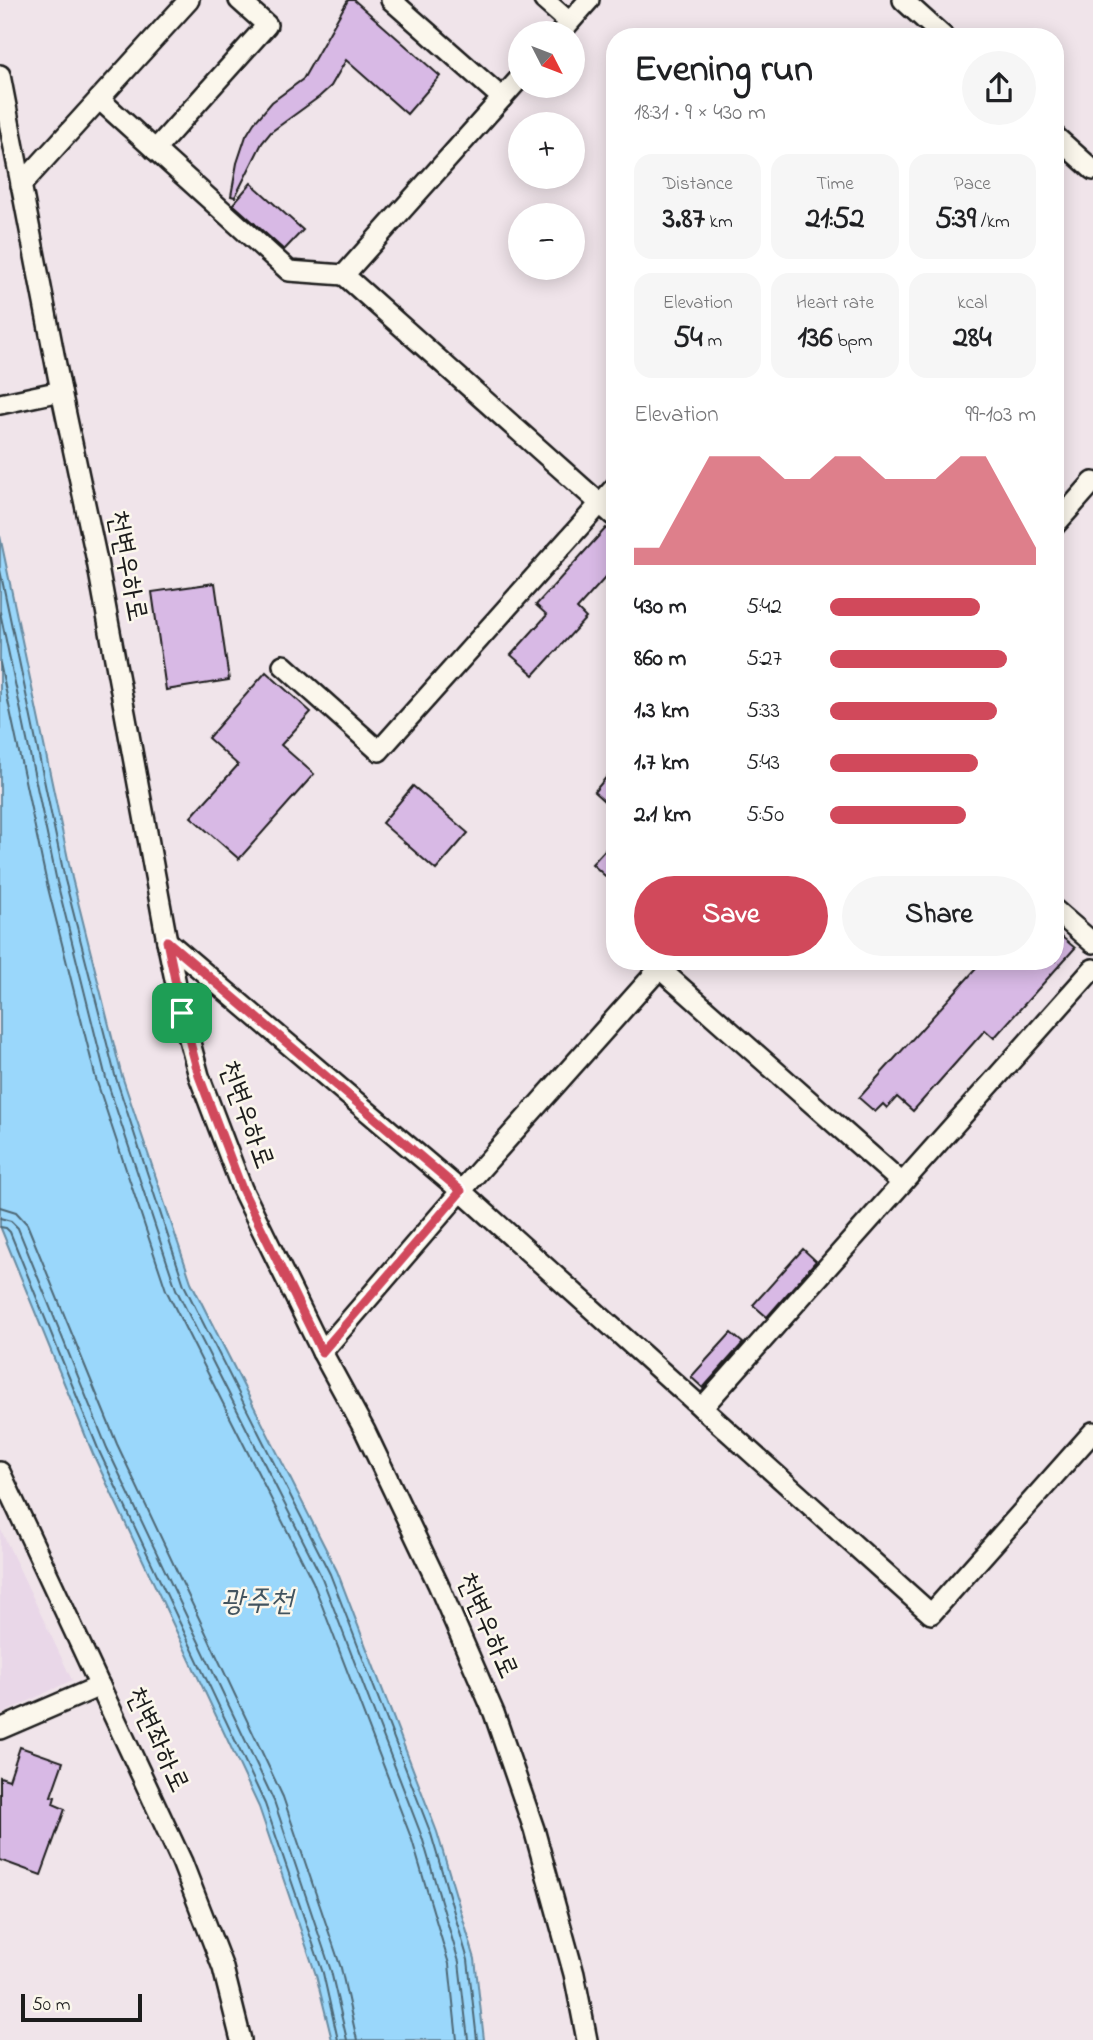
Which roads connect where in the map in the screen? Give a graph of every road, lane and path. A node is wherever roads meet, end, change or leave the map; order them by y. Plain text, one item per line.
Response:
1 (189, 0) edge
2 (239, 0) edge
3 (391, 0) edge
4 (589, 0) edge
5 (903, 0) edge
6 (552, 2) edge
7 (561, 21) edge
8 (570, 21) edge
9 (934, 28) edge
10 (0, 75) edge
11 (508, 91) edge
12 (502, 98) junction
13 (99, 99) junction
14 (1064, 144) edge
15 (155, 150) junction
16 (1093, 170) edge
17 (21, 185) junction
18 (344, 275) junction
19 (61, 391) junction
20 (0, 404) edge
21 (1093, 482) edge
22 (606, 509) edge
23 (606, 511) edge
24 (1064, 515) edge
25 (283, 665) dead end
26 (1064, 918) edge
27 (167, 941) junction
28 (1093, 943) edge
29 (1093, 969) edge
30 (659, 970) edge
31 (668, 970) edge
32 (902, 1183) junction
33 (461, 1191) junction
34 (322, 1352) junction
35 (702, 1408) junction
36 (1093, 1432) edge
37 (0, 1472) edge
38 (100, 1686) junction
39 (0, 1729) edge
40 (241, 2040) edge
41 (587, 2040) edge

1 - 13 street
2 - 15 street
3 - 12 street
4 - 8 street
5 - 9 street
6 - 7 street
10 - 17 street, 천변우하로
11 - 12 street
12 - 18 street
13 - 15 street
13 - 17 street
14 - 16 street
15 - 18 street
17 - 19 street, 천변우하로
18 - 22 street
19 - 20 street
19 - 27 street, 천변우하로
21 - 24 street
23 - 25 street
26 - 28 street
27 - 33 street
27 - 34 street, 천변우하로
29 - 32 street
30 - 33 street
31 - 32 street
32 - 35 street
33 - 34 street
33 - 35 street
34 - 41 street, 천변우하로
35 - 36 street
37 - 38 street, 천변좌하로
38 - 39 street
38 - 40 street, 천변좌하로

